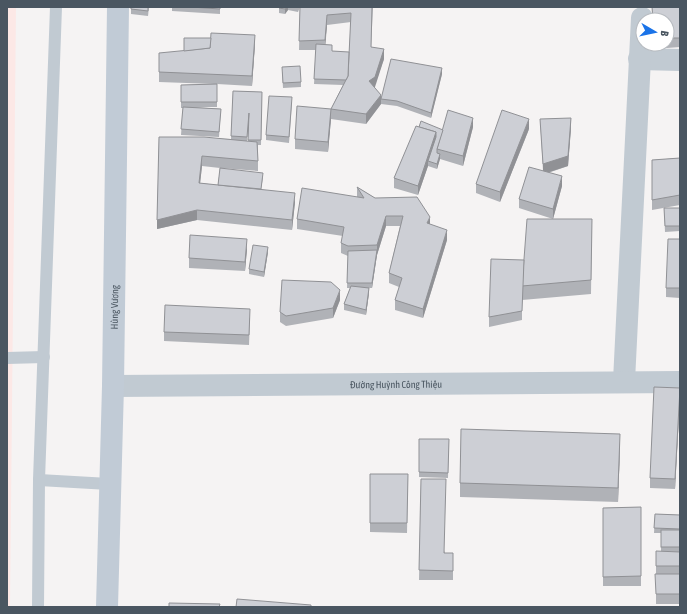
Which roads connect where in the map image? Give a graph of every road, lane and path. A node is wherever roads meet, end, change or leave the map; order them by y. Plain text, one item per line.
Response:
1 (56, 7) edge
2 (118, 7) edge
3 (640, 52) edge
4 (640, 59) junction
5 (680, 60) edge
6 (44, 357) junction
7 (7, 358) edge
8 (624, 382) junction
9 (680, 382) edge
10 (113, 386) junction
11 (39, 480) junction
12 (109, 484) junction
13 (38, 607) edge
14 (106, 607) edge

1 - 6 lane
2 - 10 main road, Hùng Vương
3 - 4 street
4 - 5 street
4 - 8 street
6 - 7 lane
6 - 11 lane
8 - 9 street, Đường Huỳnh Công Thiệu
8 - 10 street, Đường Huỳnh Công Thiệu
10 - 12 main road, Hùng Vương
11 - 12 lane
11 - 13 lane
12 - 14 main road, Hùng Vương

